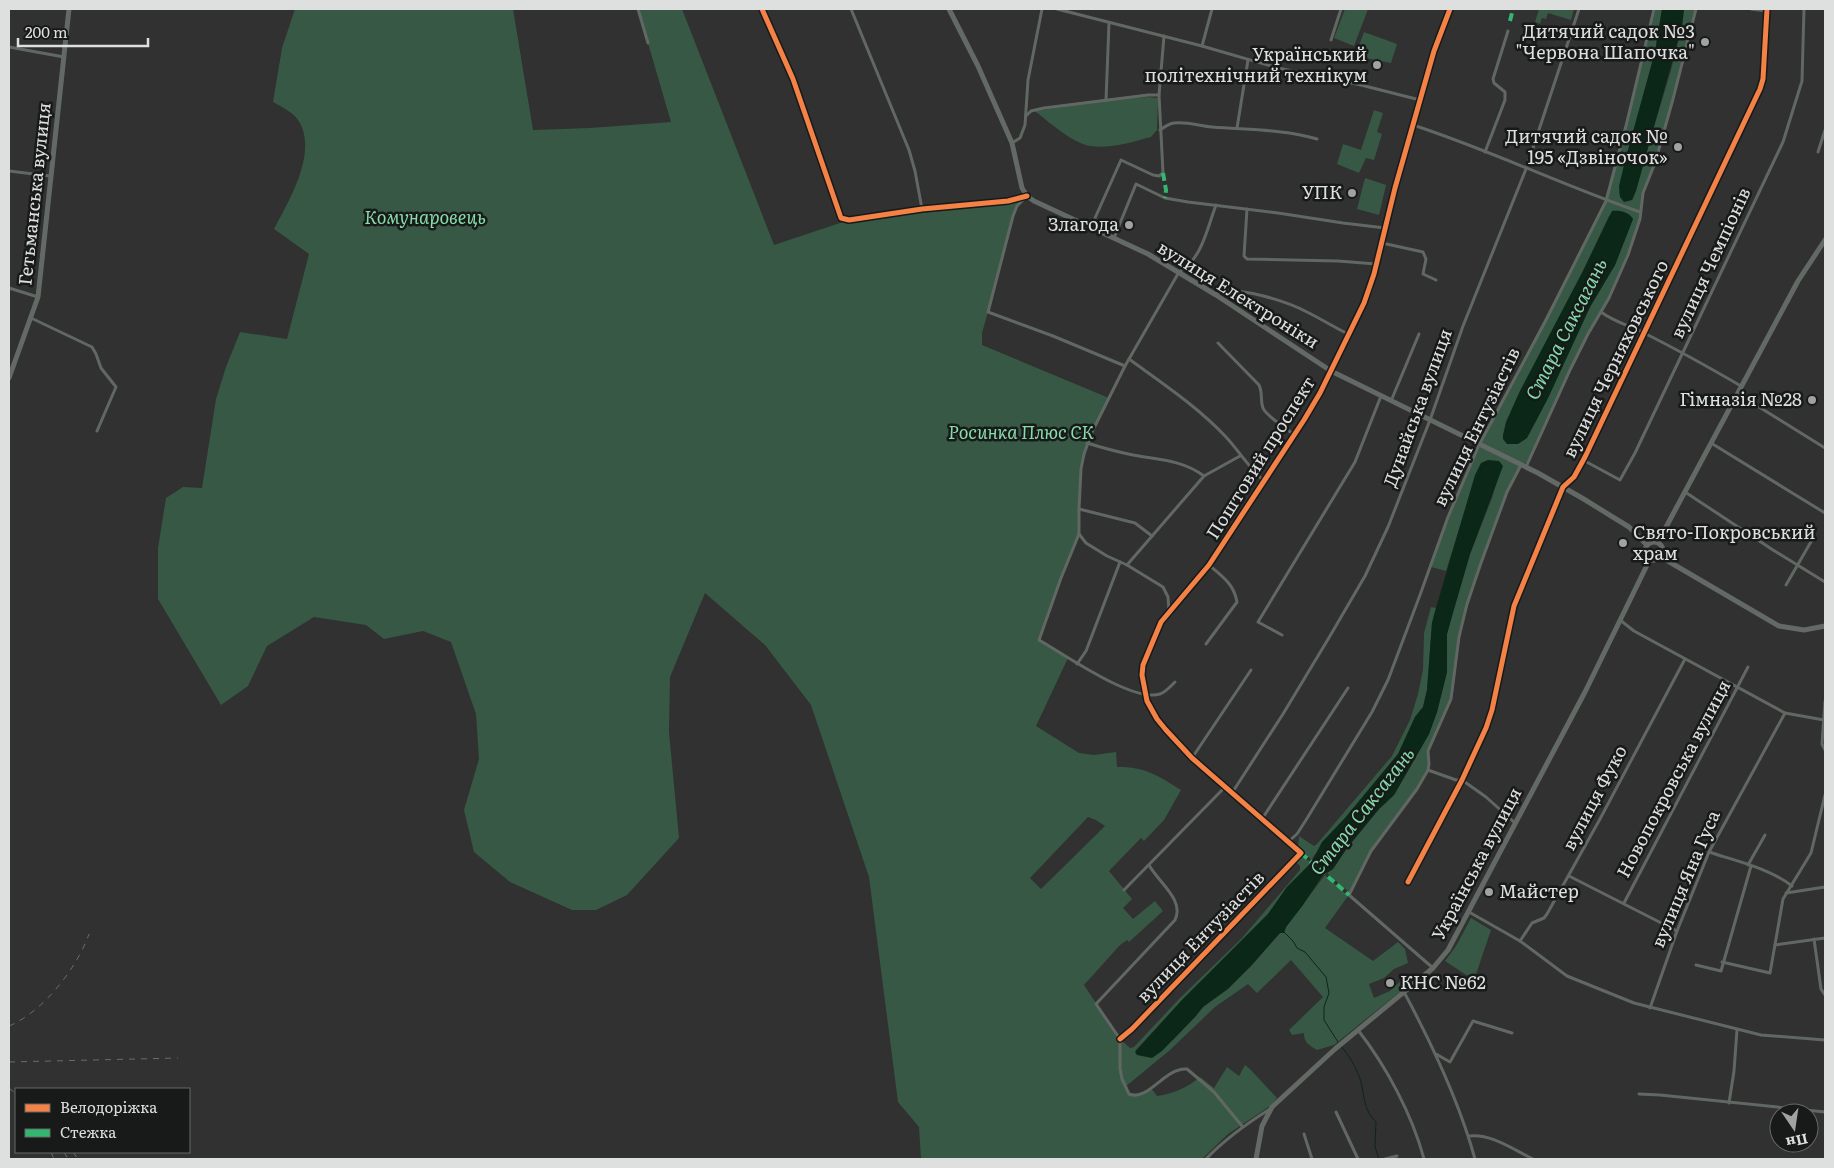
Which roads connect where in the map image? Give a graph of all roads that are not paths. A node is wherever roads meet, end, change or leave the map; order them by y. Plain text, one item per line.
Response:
1 (69, 9) edge
2 (638, 9) edge
3 (762, 9) edge
4 (851, 9) edge
5 (949, 9) edge
6 (1042, 9) edge
7 (1057, 9) edge
8 (1212, 9) edge
9 (1341, 9) edge
10 (1450, 9) edge
11 (1579, 9) edge
12 (1654, 9) edge
13 (1696, 9) edge
14 (1751, 9) edge
15 (1804, 9) edge
16 (1767, 10) edge
17 (1110, 23) junction
18 (1508, 30) dead end
19 (1164, 36) junction
20 (1331, 40) dead end
21 (648, 43) dead end
22 (1202, 46) junction
23 (9, 47) edge
24 (64, 57) junction
25 (1248, 60) junction
26 (1159, 95) junction
27 (1106, 100) junction
28 (1420, 100) junction
29 (1027, 116) junction
30 (1413, 125) junction
31 (1237, 128) junction
32 (1160, 130) junction
33 (1825, 130) edge
34 (1317, 139) dead end
35 (1012, 143) junction
36 (1485, 152) junction
37 (1818, 152) dead end
38 (1526, 169) junction
39 (9, 171) edge
40 (50, 176) junction
41 (1027, 196) junction
42 (1606, 201) junction
43 (1216, 205) junction
44 (922, 209) junction
45 (1247, 209) junction
46 (1640, 212) junction
47 (1091, 228) junction
48 (1385, 228) junction
49 (1114, 238) junction
50 (1825, 240) edge
51 (1381, 242) junction
52 (1377, 264) junction
53 (1179, 272) junction
54 (1436, 280) dead end
55 (9, 288) edge
56 (1216, 295) junction
57 (38, 297) junction
58 (1601, 312) junction
59 (31, 318) junction
60 (1644, 332) junction
61 (1419, 334) dead end
62 (1349, 335) junction
63 (1218, 343) dead end
64 (1683, 353) junction
65 (1129, 359) junction
66 (1125, 366) junction
67 (1331, 371) junction
68 (9, 378) edge
69 (1741, 386) junction
70 (1737, 394) junction
71 (1381, 396) junction
72 (1391, 401) junction
73 (1430, 420) junction
74 (97, 431) dead end
75 (1293, 434) junction
76 (1711, 443) junction
77 (1088, 444) junction
78 (1479, 445) junction
79 (1825, 448) edge
80 (1240, 456) junction
81 (1583, 460) junction
82 (1524, 466) junction
83 (1204, 476) junction
84 (1264, 481) junction
85 (1563, 487) junction
86 (1684, 491) junction
87 (1079, 509) junction
88 (1825, 513) edge
89 (1079, 534) junction
90 (1152, 536) junction
91 (1812, 540) dead end
92 (1658, 542) junction
93 (1647, 544) junction
94 (1661, 557) junction
95 (1650, 559) junction
96 (1120, 562) junction
97 (1127, 565) junction
98 (1209, 565) junction
99 (1797, 565) junction
100 (1825, 582) edge
101 (1786, 585) dead end
102 (1169, 612) junction
103 (1620, 620) junction
104 (1825, 626) edge
105 (1282, 635) dead end
106 (1206, 644) dead end
107 (1685, 659) junction
108 (1077, 664) junction
109 (1748, 667) dead end
110 (1252, 670) dead end
111 (1175, 682) dead end
112 (1348, 688) dead end
113 (1738, 688) junction
114 (1145, 694) junction
115 (1825, 701) edge
116 (1785, 713) junction
117 (1824, 720) edge
118 (1825, 750) edge
119 (1192, 758) junction
120 (1428, 770) junction
121 (1462, 780) junction
122 (1225, 788) junction
123 (1232, 793) junction
124 (1825, 795) edge
125 (1262, 819) junction
126 (1515, 823) junction
127 (1765, 835) dead end
128 (1288, 842) junction
129 (1709, 852) junction
130 (1301, 853) joint
131 (1149, 865) junction
132 (1749, 865) junction
133 (1569, 876) junction
134 (1408, 882) dead end
135 (1792, 886) junction
136 (1825, 887) edge
137 (1124, 890) dead end
138 (1786, 893) junction
139 (1624, 903) junction
140 (1469, 912) junction
141 (1677, 931) junction
142 (1825, 938) edge
143 (1814, 939) junction
144 (1520, 941) junction
145 (1775, 945) junction
146 (1722, 962) junction
147 (1696, 966) dead end
148 (1433, 968) junction
149 (1404, 992) junction
150 (1825, 995) edge
151 (1650, 1008) junction
152 (1358, 1030) junction
153 (1737, 1030) junction
154 (1512, 1033) dead end
155 (1120, 1039) junction
156 (1825, 1040) edge
157 (1436, 1054) junction
158 (1639, 1094) dead end
159 (1728, 1103) junction
160 (1272, 1108) junction
161 (1336, 1112) dead end
162 (1825, 1112) edge
163 (1242, 1126) junction
164 (1304, 1134) dead end
165 (1469, 1136) junction
166 (1397, 1156) dead end
167 (1206, 1159) edge
168 (1256, 1159) edge
169 (1312, 1159) edge
170 (1358, 1159) edge
171 (1385, 1159) edge
172 (1424, 1159) edge
173 (1475, 1159) edge
174 (1533, 1159) edge

1 - 24 main road, Гетьманська вулиця
2 - 21 street
3 - 44 street
4 - 44 street
5 - 35 main road
6 - 29 street
7 - 17 street
8 - 22 street
9 - 20 street
10 - 28 main road, Поштовий проспект
11 - 38 street, Дунайська вулиця
12 - 42 street, вулиця Ентузіастів
13 - 46 street
14 - 16 street
15 - 64 street, вулиця Чемпіонів
16 - 60 street, вулиця Черняховського
17 - 19 street
17 - 27 street
18 - 36 street
19 - 22 street
19 - 26 street
22 - 25 street
23 - 24 street
24 - 40 main road, Гетьманська вулиця
25 - 28 street
25 - 31 street
26 - 27 street
26 - 32 street
27 - 29 street
28 - 30 main road, Поштовий проспект
29 - 35 street
30 - 36 street
30 - 48 main road, Поштовий проспект
31 - 32 street
31 - 34 street
32 - 47 street
33 - 37 street
35 - 41 main road
36 - 38 street
38 - 42 street
38 - 73 street, Дунайська вулиця
39 - 40 street
40 - 57 main road, Гетьманська вулиця
41 - 44 street
41 - 47 main road, вулиця Електроніки
41 - 66 street
42 - 46 street
42 - 78 street, вулиця Ентузіастів
43 - 45 street
43 - 49 street
43 - 53 street
45 - 48 street
45 - 52 street
46 - 58 street
47 - 49 main road, вулиця Електроніки
48 - 51 main road, Поштовий проспект
49 - 53 main road, вулиця Електроніки
50 - 69 main road
51 - 52 main road, Поштовий проспект
51 - 54 street
52 - 62 main road, Поштовий проспект
53 - 56 main road, вулиця Електроніки
53 - 65 street
55 - 57 street
56 - 62 street
56 - 67 main road, вулиця Електроніки
57 - 59 main road, Гетьманська вулиця
58 - 60 street
58 - 82 street
59 - 68 main road, Гетьманська вулиця
59 - 74 street
60 - 64 street
60 - 81 street, вулиця Черняховського
61 - 72 street
62 - 67 main road, Поштовий проспект
63 - 75 street
64 - 69 street
64 - 81 street, вулиця Чемпіонів
65 - 66 street
65 - 80 street
66 - 77 street
67 - 71 main road, вулиця Електроніки
67 - 75 street, Поштовий проспект
69 - 70 main road
70 - 76 main road
70 - 79 street
71 - 72 main road, вулиця Електроніки
71 - 105 street
72 - 73 main road, вулиця Електроніки
73 - 78 main road, вулиця Електроніки
73 - 123 street, Дунайська вулиця
75 - 84 street, Поштовий проспект
76 - 86 main road
76 - 88 street
77 - 83 street
77 - 87 street
78 - 82 main road, вулиця Електроніки
78 - 128 street, вулиця Ентузіастів
80 - 83 street
80 - 84 street
81 - 85 street, вулиця Черняховського
82 - 85 main road, вулиця Електроніки
82 - 120 street
83 - 90 street
84 - 98 street, Поштовий проспект
85 - 93 main road, вулиця Електроніки
85 - 121 street, вулиця Черняховського
86 - 92 main road
86 - 99 street
87 - 89 street
87 - 90 street
89 - 96 street
89 - 108 street
90 - 97 street
91 - 99 street
92 - 93 main road
92 - 94 main road
93 - 95 main road
94 - 95 main road
94 - 104 main road
95 - 103 main road, Українська вулиця
96 - 97 street
96 - 108 street
97 - 102 street
98 - 102 street, Поштовий проспект
98 - 106 street
99 - 100 street
99 - 101 street
102 - 114 street, Поштовий проспект
103 - 107 street
103 - 126 main road, Українська вулиця
107 - 113 street
107 - 133 street, вулиця Фуко
108 - 114 street
109 - 113 street, Новопокровська вулиця
110 - 119 street
111 - 114 street
112 - 125 street
113 - 116 street
113 - 139 street, Новопокровська вулиця
114 - 119 street, Поштовий проспект
115 - 117 street
116 - 117 street
116 - 129 street, вулиця Яна Гуса
117 - 118 street
119 - 122 street, Поштовий проспект
120 - 121 street
120 - 148 street
121 - 126 street
121 - 134 street, вулиця Черняховського
122 - 123 street, Поштовий проспект
122 - 131 street
123 - 125 street, Поштовий проспект
124 - 135 street
125 - 128 street, Поштовий проспект
126 - 140 main road, Українська вулиця
127 - 132 street
128 - 130 street, Поштовий проспект
129 - 132 street
129 - 141 street, вулиця Яна Гуса
130 - 155 street, вулиця Ентузіастів
131 - 137 street
131 - 155 street
132 - 135 street
132 - 146 street
133 - 139 street
133 - 144 street, вулиця Фуко
135 - 138 street
136 - 138 street
138 - 145 street
139 - 141 street
140 - 144 street
140 - 148 main road, Українська вулиця
141 - 151 street, вулиця Яна Гуса
142 - 143 street
143 - 145 street
143 - 150 street
144 - 151 street
145 - 146 street
146 - 147 street
148 - 149 main road, Українська вулиця
149 - 152 main road, Українська вулиця
149 - 157 street
151 - 153 street
152 - 160 main road, Українська вулиця
152 - 172 street
153 - 156 street
153 - 159 street
154 - 157 street
155 - 163 street
157 - 165 street
158 - 159 street
159 - 162 street
160 - 163 street, Українська вулиця
160 - 168 main road
161 - 170 street
163 - 167 street, Українська вулиця
164 - 169 street
165 - 173 street
165 - 174 street
166 - 171 street

